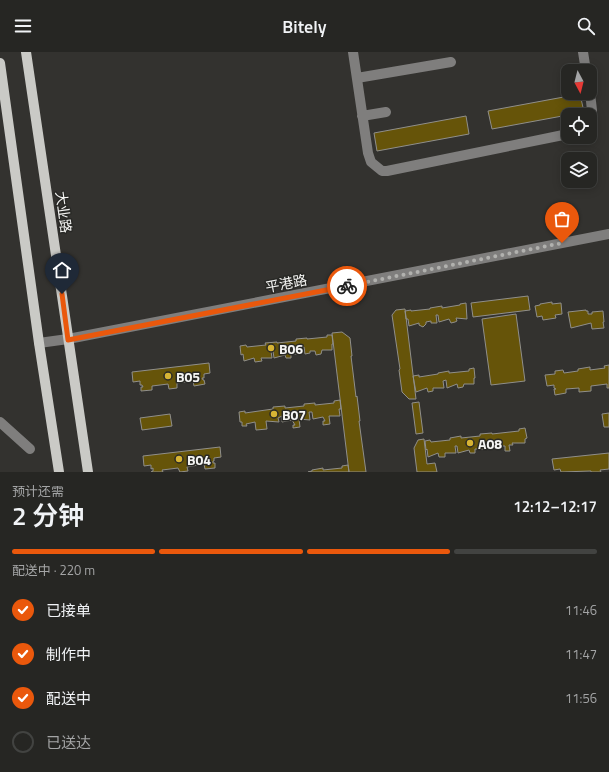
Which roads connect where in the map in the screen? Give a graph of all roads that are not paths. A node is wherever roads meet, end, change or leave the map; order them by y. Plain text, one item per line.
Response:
1 (26, 52) edge
2 (353, 52) edge
3 (583, 52) edge
4 (451, 62) dead end
5 (0, 63) edge
6 (585, 64) edge
7 (357, 78) junction
8 (386, 112) dead end
9 (362, 116) junction
10 (561, 135) edge
11 (609, 234) edge
12 (68, 340) junction
13 (39, 343) junction
14 (0, 422) edge
15 (30, 449) dead end
16 (59, 472) edge
17 (88, 472) edge

1 - 12 main road, 大业路
2 - 7 street
3 - 6 street
4 - 7 street
5 - 13 main road
7 - 9 street
8 - 9 street
9 - 10 street
11 - 12 street, 平港路
12 - 13 street, 平港路
12 - 17 main road, 大业路
13 - 16 main road
14 - 15 street

